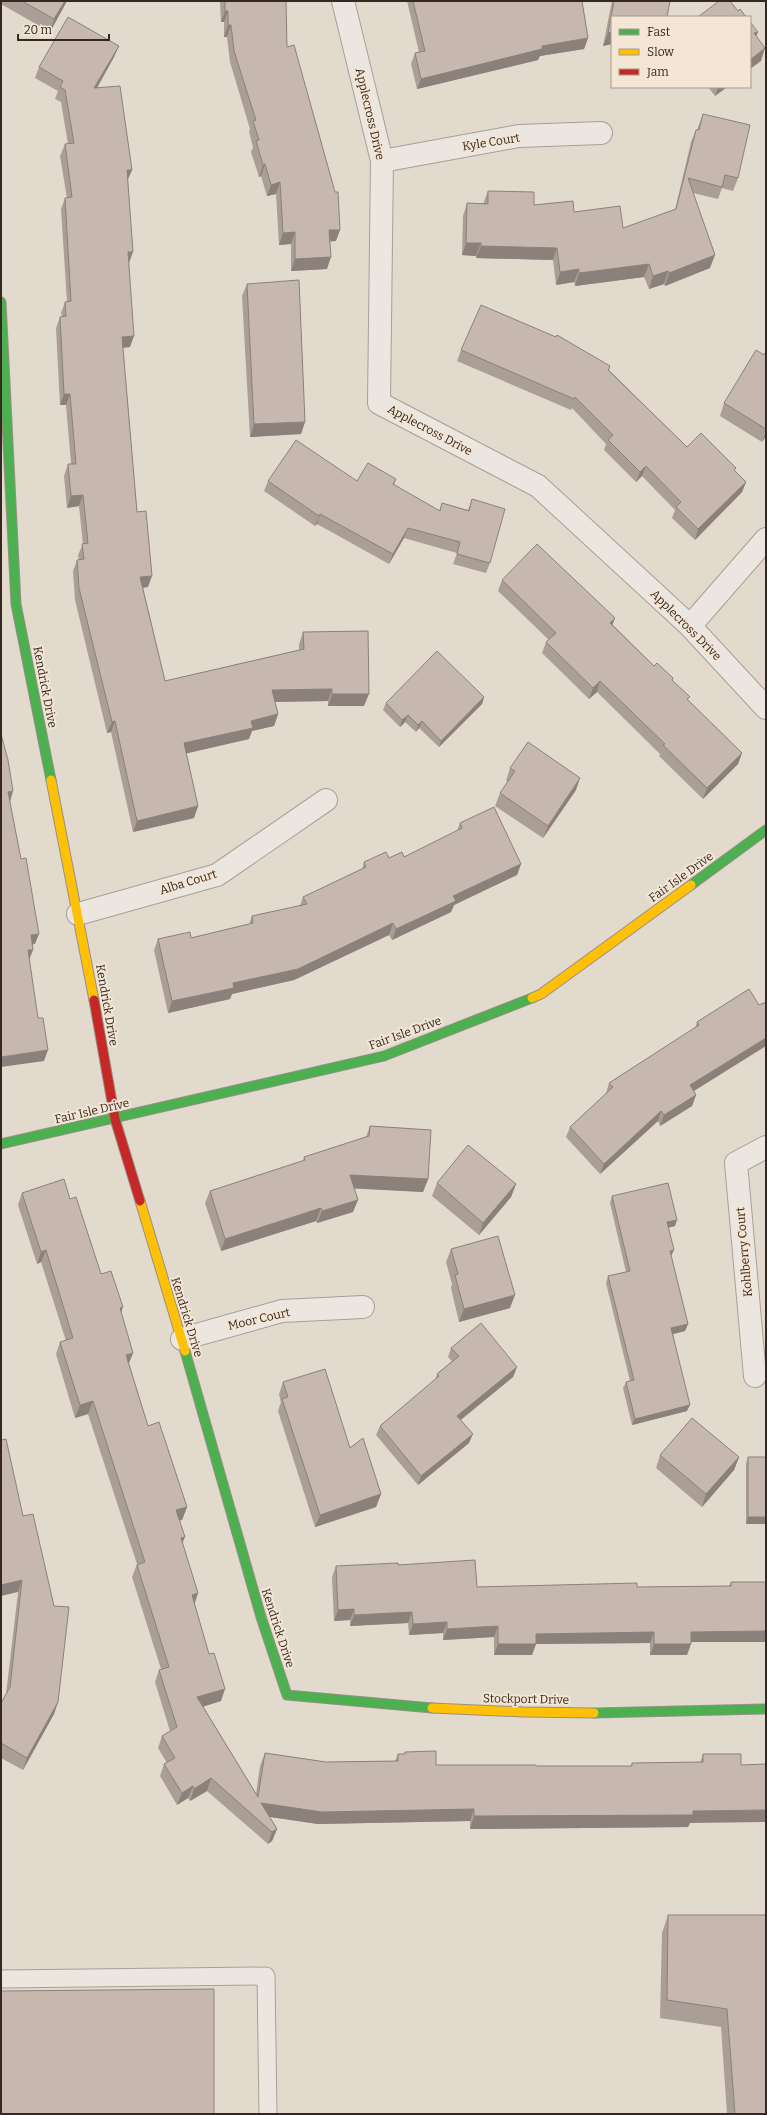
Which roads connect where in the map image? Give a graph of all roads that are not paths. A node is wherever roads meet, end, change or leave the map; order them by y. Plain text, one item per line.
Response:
1 (342, 1) edge
2 (602, 133) dead end
3 (382, 161) junction
4 (1, 302) edge
5 (766, 539) edge
6 (690, 626) junction
7 (766, 708) edge
8 (326, 800) dead end
9 (766, 830) edge
10 (78, 914) junction
11 (115, 1119) junction
12 (1, 1144) edge
13 (766, 1148) edge
14 (363, 1307) dead end
15 (182, 1339) junction
16 (755, 1376) dead end
17 (287, 1695) joint
18 (766, 1709) edge
19 (1, 1979) edge
20 (268, 2114) edge

1 - 3 street, Applecross Drive
2 - 3 street, Kyle Court
3 - 6 street, Applecross Drive
4 - 10 street, Kendrick Drive
5 - 6 street
6 - 7 street, Applecross Drive
8 - 10 street, Alba Court
9 - 11 street, Fair Isle Drive
10 - 11 street, Kendrick Drive
11 - 12 street, Fair Isle Drive
11 - 15 street, Kendrick Drive
13 - 16 street, Kohlberry Court
14 - 15 street, Moor Court
15 - 17 street, Kendrick Drive
17 - 18 street, Stockport Drive
19 - 20 lane

